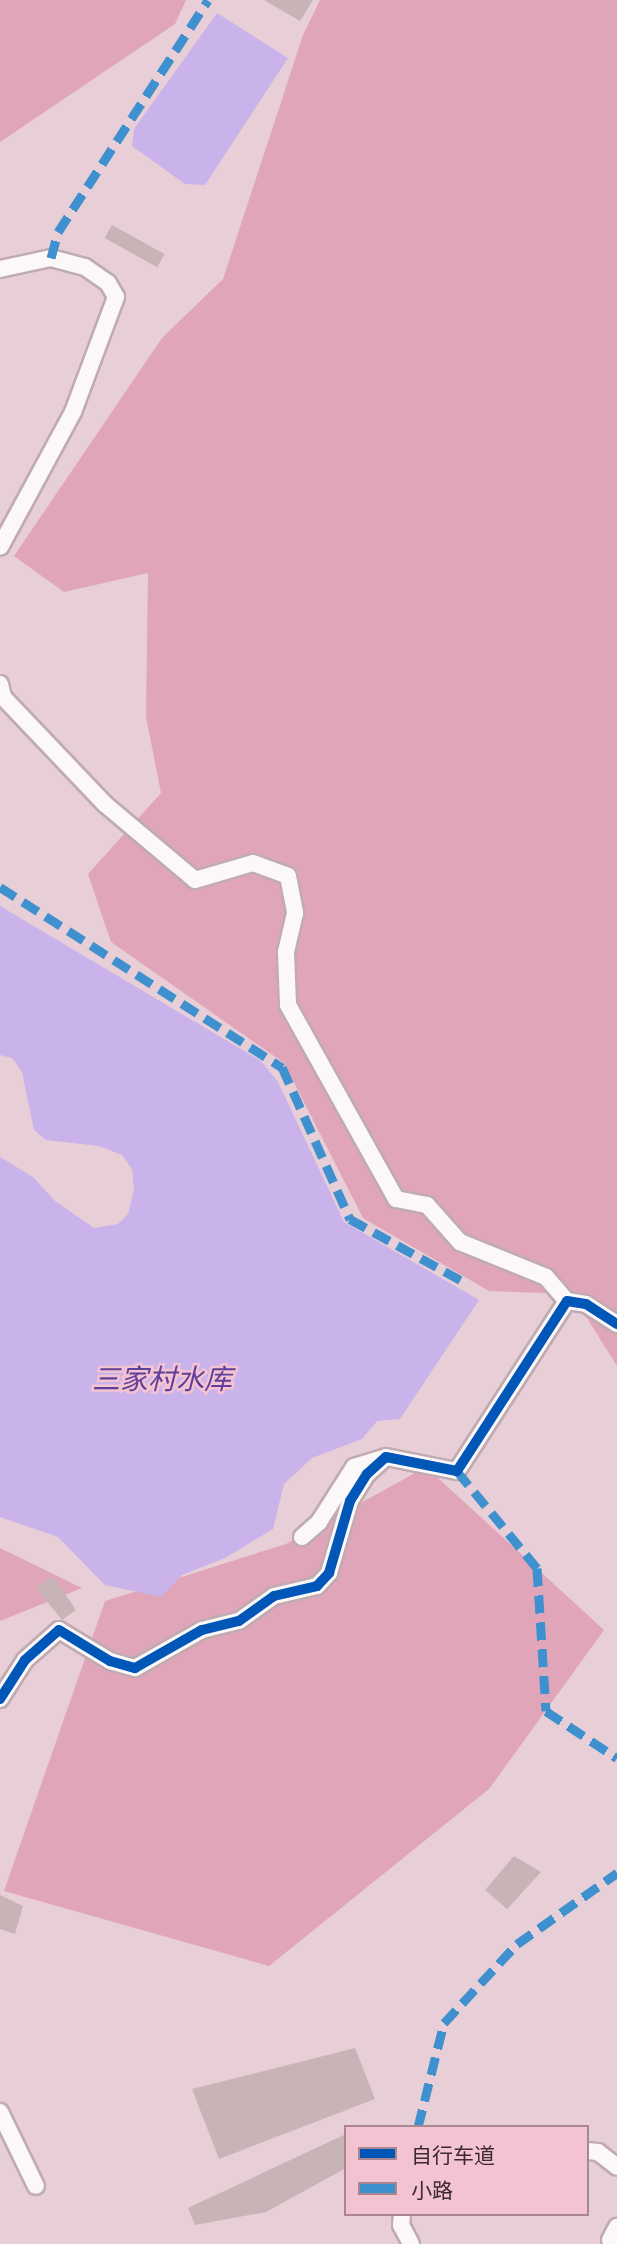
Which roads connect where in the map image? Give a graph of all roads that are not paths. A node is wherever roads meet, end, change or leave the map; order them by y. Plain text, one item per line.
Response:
1 (0, 269) edge
2 (0, 547) edge
3 (0, 684) edge
4 (567, 1301) junction
5 (617, 1324) edge
6 (386, 1457) junction
7 (302, 1537) dead end
8 (0, 1699) edge
9 (0, 2112) edge
10 (589, 2151) edge
11 (617, 2166) edge
12 (36, 2186) dead end
13 (402, 2216) edge
14 (411, 2244) edge

1 - 2 street
3 - 4 street
4 - 5 street
4 - 6 street
6 - 7 street
6 - 8 street
9 - 12 street
10 - 11 street
13 - 14 street

